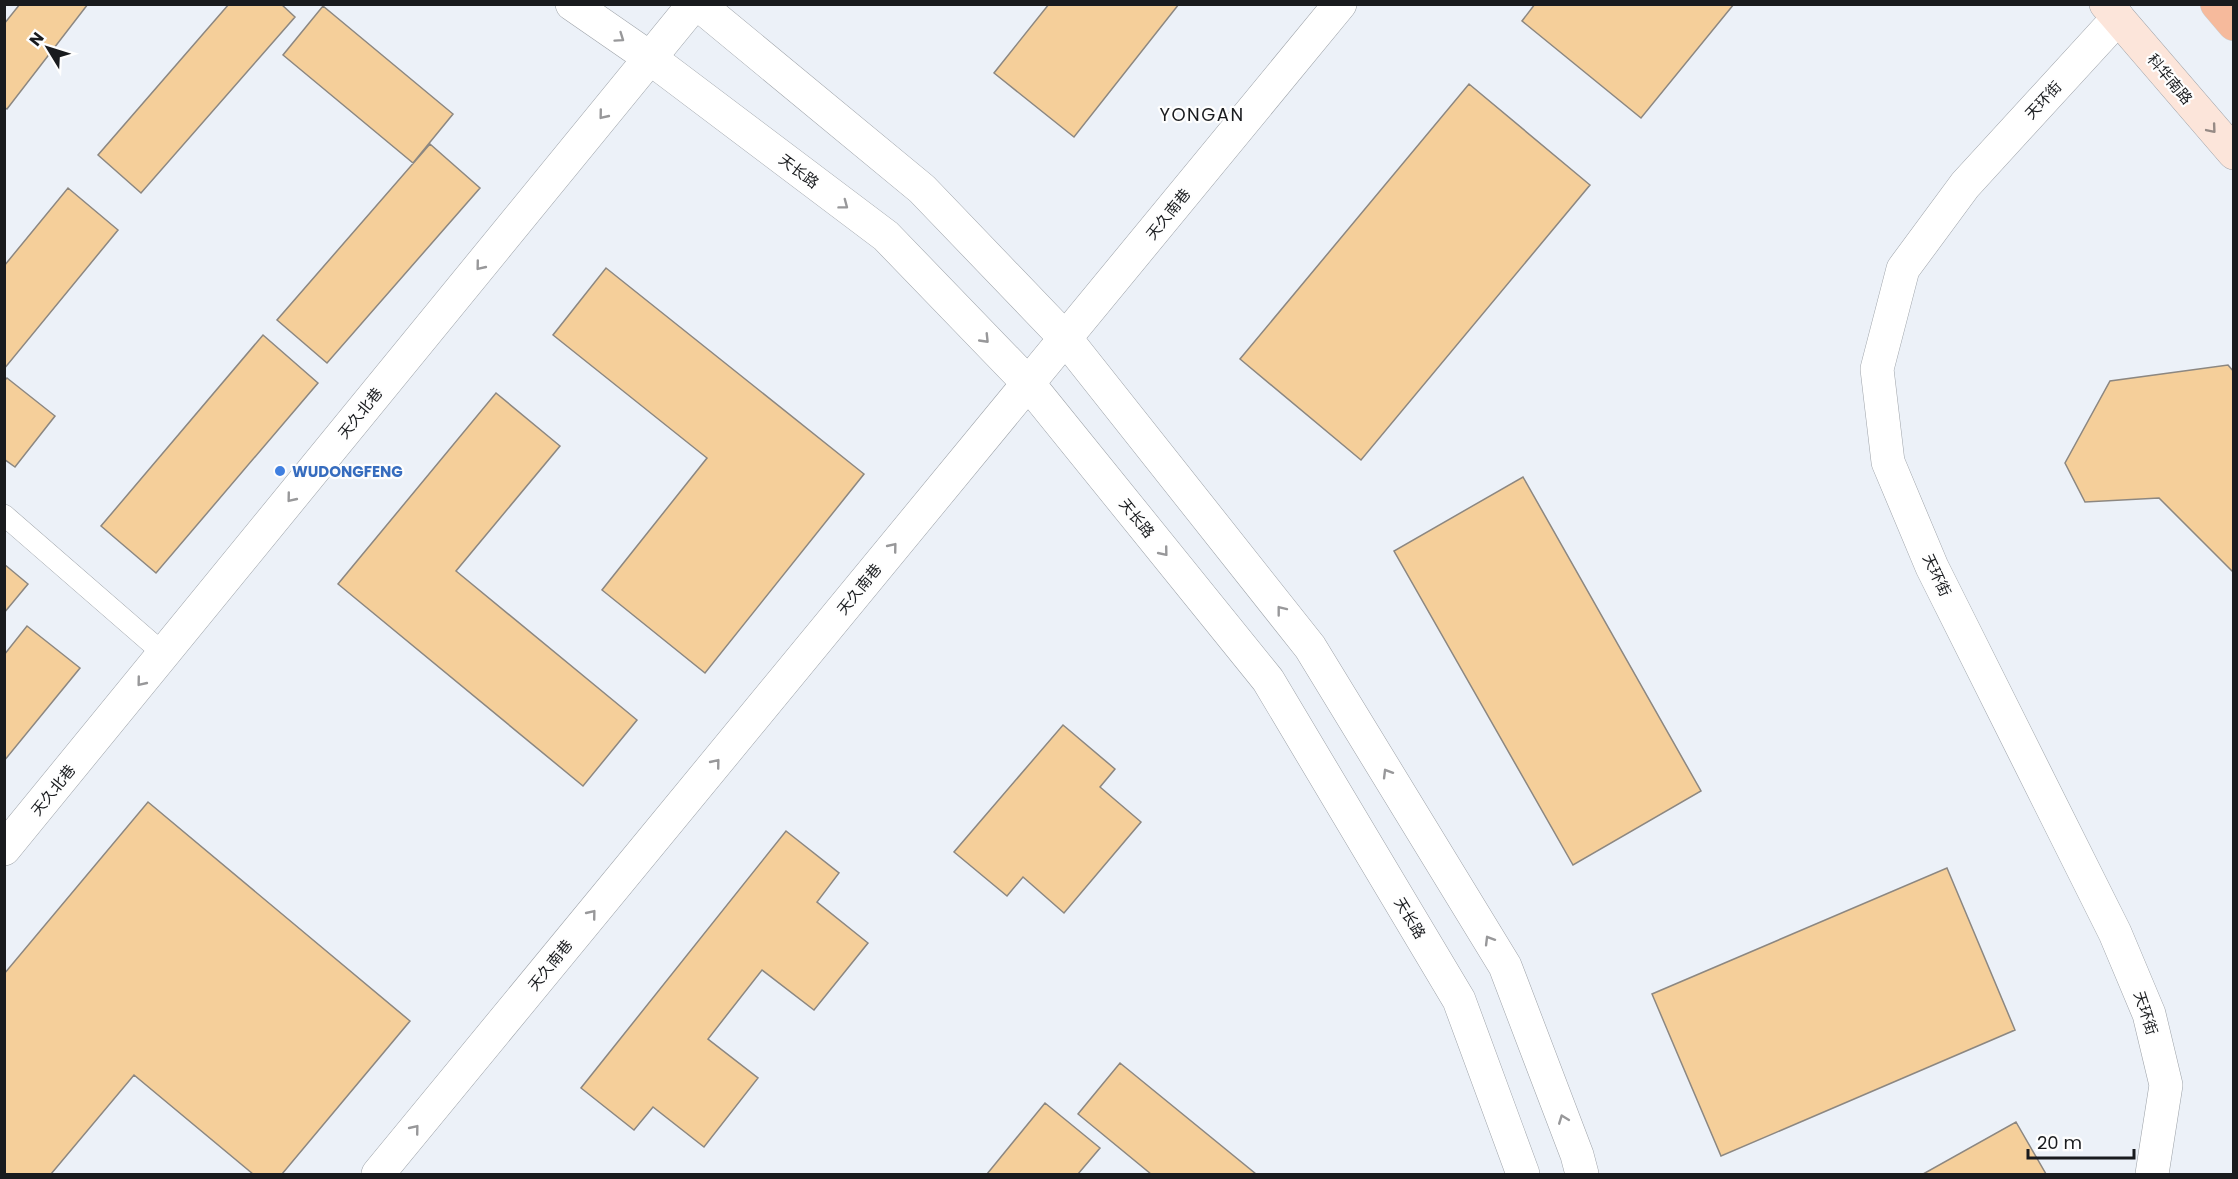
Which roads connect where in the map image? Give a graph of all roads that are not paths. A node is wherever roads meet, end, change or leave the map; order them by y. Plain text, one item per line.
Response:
1 (572, 4) edge
2 (694, 4) edge
3 (698, 4) edge
4 (1340, 4) edge
5 (2217, 4) edge
6 (2112, 11) edge
7 (2234, 24) edge
8 (650, 58) junction
9 (2234, 153) edge
10 (1066, 339) junction
11 (1028, 383) junction
12 (4, 515) edge
13 (164, 654) junction
14 (4, 849) edge
15 (378, 1174) edge
16 (1523, 1174) edge
17 (1582, 1174) edge
18 (2152, 1174) edge

1 -> 8 street, 天长路
2 - 8 street, 天久北巷
3 - 10 street
4 - 10 street, 天久南巷
5 - 7 highway
6 -> 9 main road, 科华南路
6 - 18 street, 天环街
8 -> 11 street, 天长路
8 -> 13 street, 天久北巷
10 - 11 street, 天久南巷
17 -> 10 street
15 -> 11 street, 天久南巷
11 -> 16 street, 天长路
12 - 13 lane
13 -> 14 street, 天久北巷

